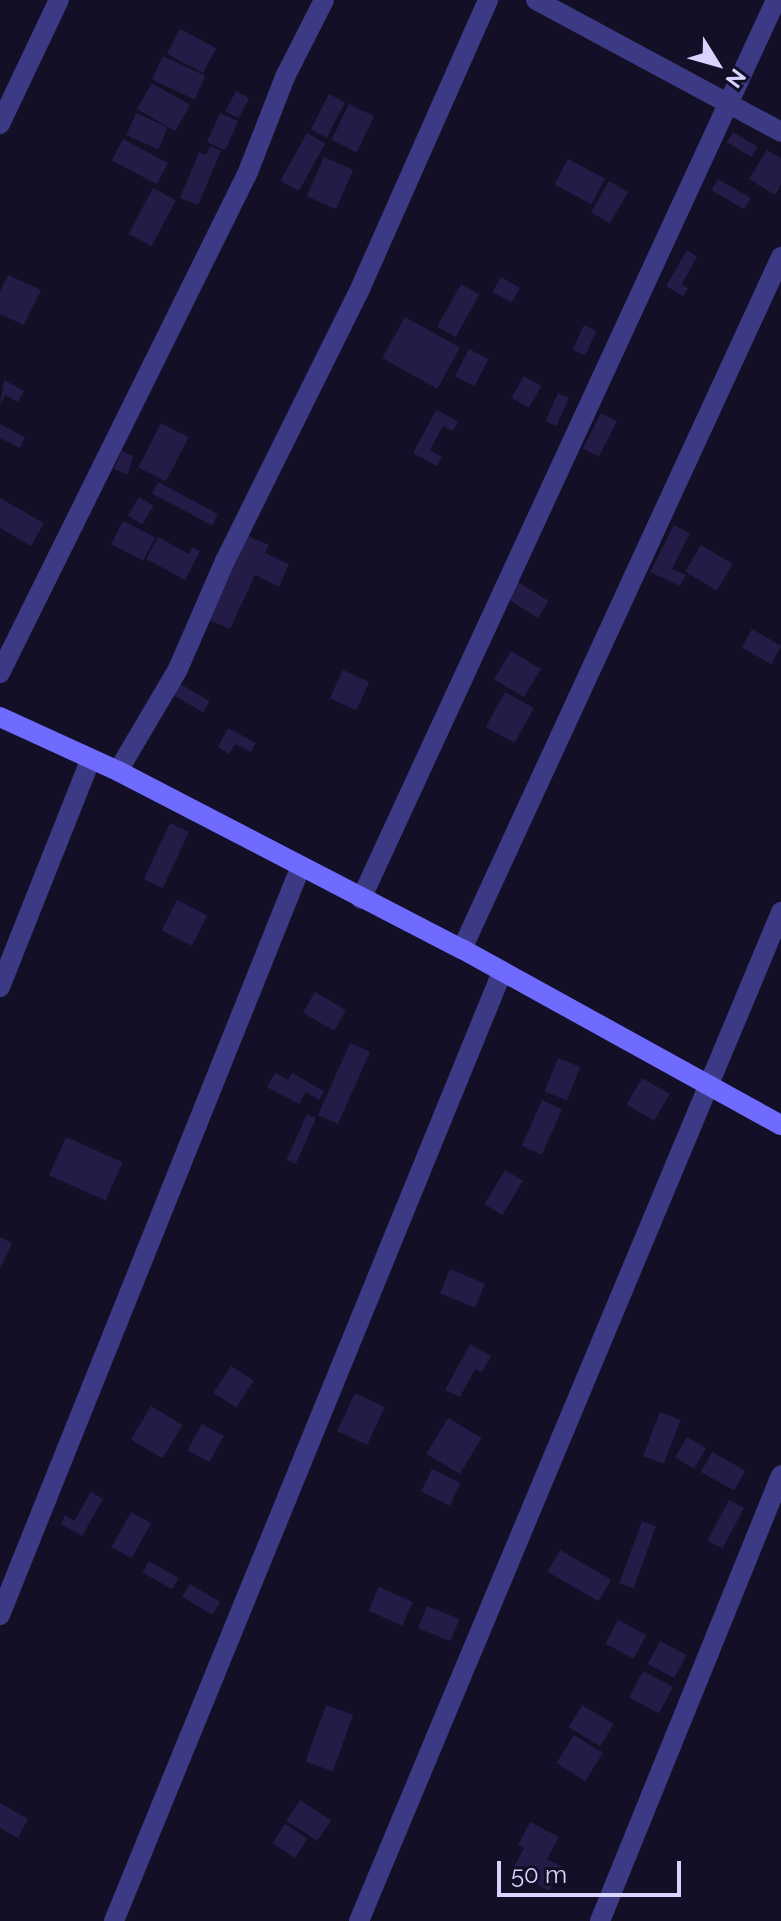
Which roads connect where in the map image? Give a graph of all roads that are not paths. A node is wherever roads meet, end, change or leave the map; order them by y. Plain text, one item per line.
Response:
1 (59, 0) edge
2 (324, 0) edge
3 (488, 0) edge
4 (536, 0) edge
5 (776, 0) edge
6 (571, 8) edge
7 (727, 104) junction
8 (0, 124) edge
9 (781, 132) edge
10 (781, 257) edge
11 (0, 673) edge
12 (0, 717) edge
13 (90, 761) junction
14 (118, 771) junction
15 (301, 866) junction
16 (361, 899) junction
17 (781, 912) edge
18 (462, 949) junction
19 (502, 972) junction
20 (0, 987) edge
21 (708, 1085) junction
22 (781, 1125) edge
23 (781, 1475) edge
24 (0, 1615) edge
25 (114, 1921) edge
26 (359, 1921) edge
27 (600, 1921) edge

1 - 8 street
2 - 11 street
3 - 14 street
4 - 6 street
5 - 7 street
6 - 7 street
7 - 9 street
7 - 16 street
10 - 18 street
12 - 13 main road
13 - 14 main road
13 - 20 street
14 - 15 main road
15 - 16 main road
15 - 24 street
16 - 18 main road
17 - 21 street
18 - 19 main road
19 - 21 main road
19 - 25 street
21 - 22 main road
21 - 26 street
23 - 27 street

